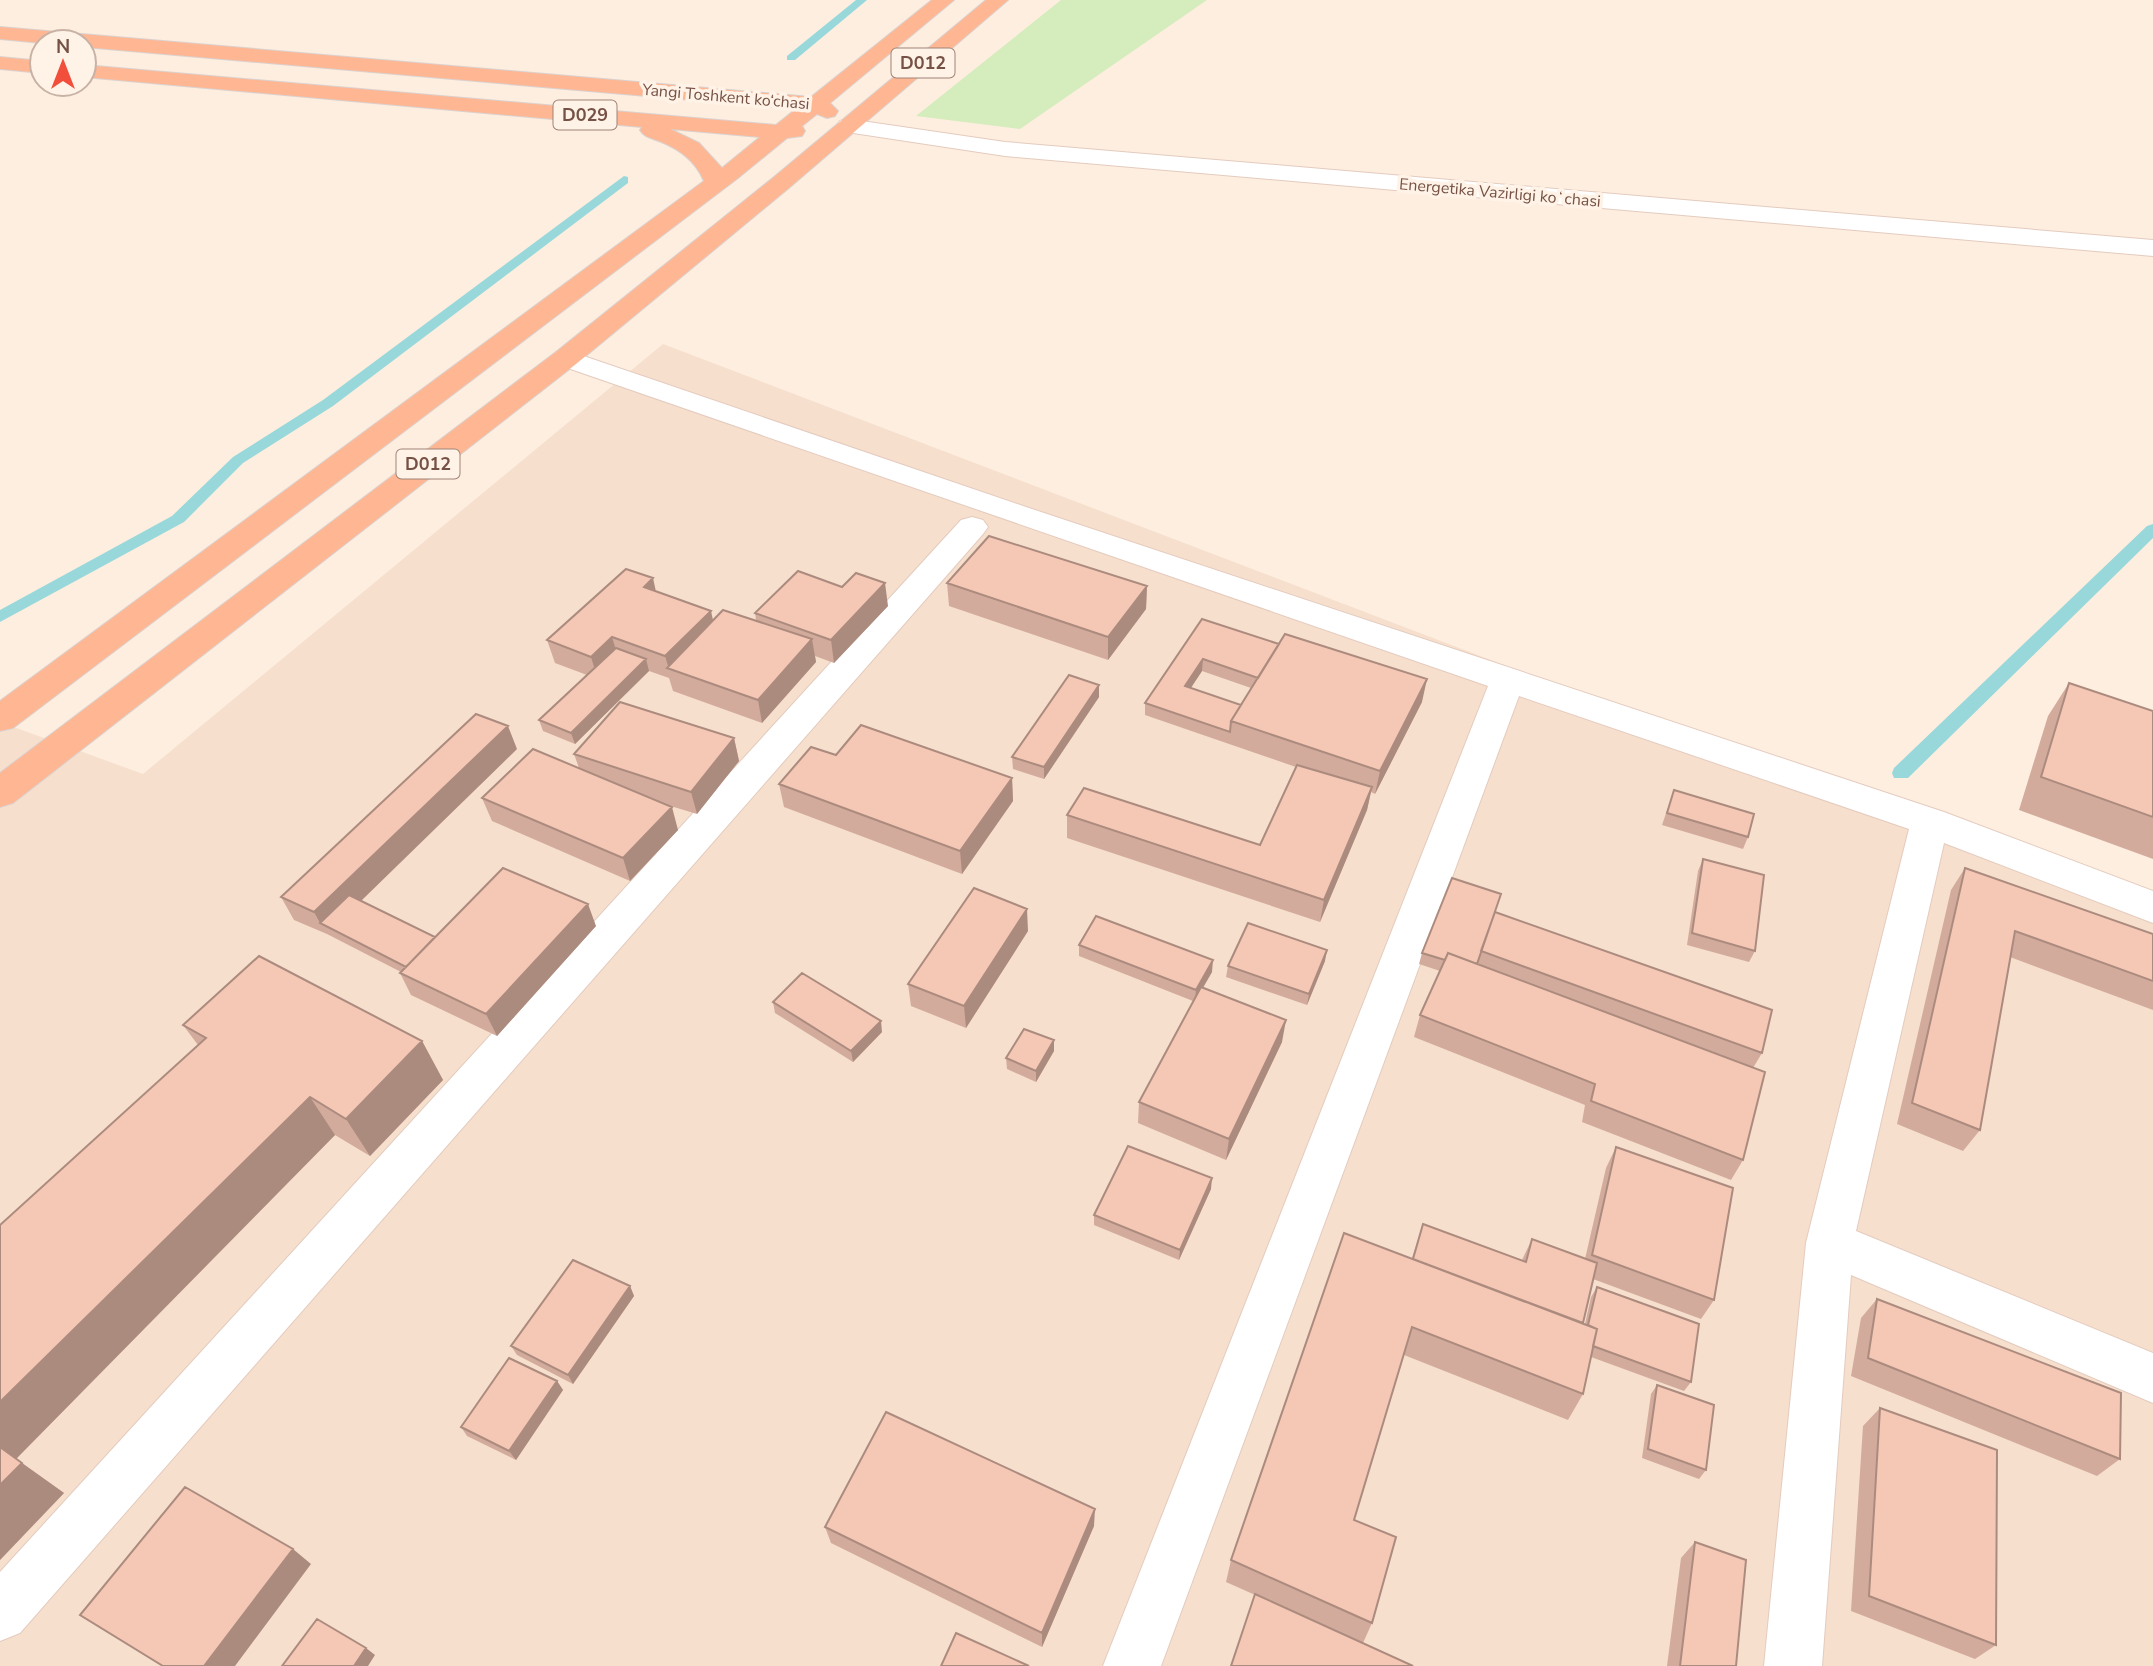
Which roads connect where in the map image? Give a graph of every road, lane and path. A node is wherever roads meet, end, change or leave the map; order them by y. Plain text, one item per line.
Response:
1 (944, 0) edge
2 (998, 0) edge
3 (0, 33) edge
4 (884, 51) junction
5 (0, 63) edge
6 (28, 66) edge
7 (98, 72) edge
8 (818, 73) dead end
9 (789, 82) dead end
10 (695, 93) junction
11 (817, 104) junction
12 (614, 117) junction
13 (848, 126) junction
14 (782, 132) junction
15 (717, 182) junction
16 (2153, 248) edge
17 (566, 358) junction
18 (972, 527) dead end
19 (1508, 679) junction
20 (0, 719) edge
21 (0, 793) edge
22 (1930, 822) junction
23 (2153, 907) edge
24 (1830, 1242) junction
25 (2153, 1378) edge
26 (0, 1613) edge
27 (1132, 1666) edge
28 (1793, 1666) edge

1 - 4 highway, D012
2 - 13 highway, D012
3 - 10 highway, Yangi Toshkent ko‘chasi / D029
4 - 8 highway
4 - 11 highway, D012
5 - 6 highway
7 - 12 highway, Yangi Toshkent ko‘chasi / D029
9 - 10 highway
10 - 11 highway, Yangi Toshkent ko‘chasi / D029
11 - 13 highway, Yangi Toshkent ko‘chasi
11 - 14 highway, D012
12 - 14 highway, Yangi Toshkent ko‘chasi / D029
12 - 15 highway
13 - 14 highway, Yangi Toshkent ko‘chasi / D029
13 - 16 street, Energetika Vazirligi koʻchasi
13 - 17 highway, D012
14 - 15 highway, D012
15 - 20 highway, D012
17 - 19 street
17 - 21 highway, D012
18 - 26 street
19 - 22 street
19 - 27 street
22 - 23 street
22 - 24 street
24 - 25 street
24 - 28 street

